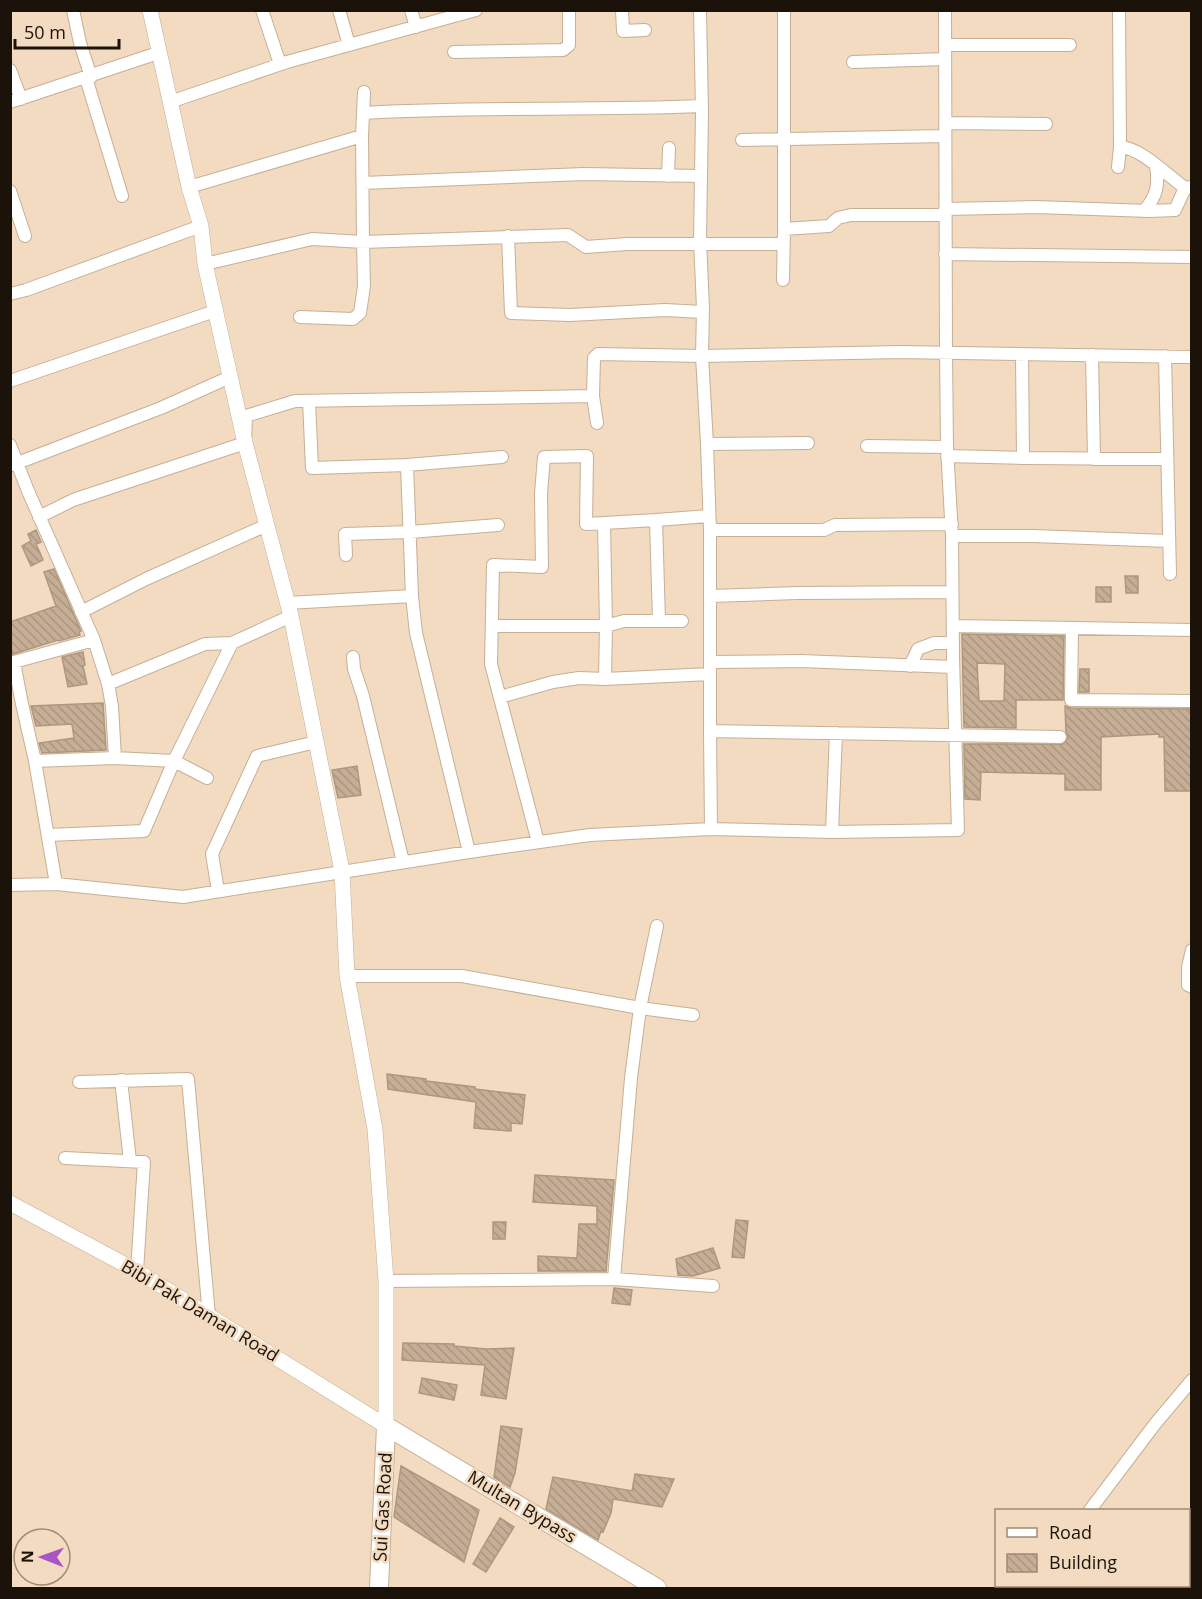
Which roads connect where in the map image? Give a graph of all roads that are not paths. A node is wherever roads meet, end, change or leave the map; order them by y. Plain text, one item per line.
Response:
1 (73, 10) edge
2 (150, 10) edge
3 (262, 10) edge
4 (339, 10) edge
5 (411, 10) edge
6 (476, 10) edge
7 (569, 10) edge
8 (622, 10) edge
9 (700, 10) edge
10 (784, 10) edge
11 (945, 10) edge
12 (1119, 10) edge
13 (416, 27) junction
14 (645, 30) dead end
15 (349, 45) junction
16 (945, 45) junction
17 (1070, 45) dead end
18 (454, 52) dead end
19 (159, 53) junction
20 (945, 59) junction
21 (853, 62) dead end
22 (280, 64) junction
23 (10, 70) edge
24 (88, 78) junction
25 (364, 92) dead end
26 (16, 101) edge
27 (170, 102) junction
28 (702, 106) junction
29 (363, 113) junction
30 (945, 123) junction
31 (1046, 124) dead end
32 (362, 136) junction
33 (945, 136) junction
34 (742, 140) dead end
35 (784, 140) junction
36 (1120, 147) junction
37 (669, 148) dead end
38 (1118, 166) dead end
39 (1156, 166) junction
40 (668, 176) junction
41 (701, 176) junction
42 (363, 183) junction
43 (189, 187) junction
44 (1188, 188) edge
45 (10, 191) edge
46 (122, 196) dead end
47 (1144, 210) junction
48 (945, 212) junction
49 (201, 226) junction
50 (784, 229) junction
51 (25, 236) dead end
52 (508, 236) junction
53 (363, 242) junction
54 (700, 244) junction
55 (784, 244) junction
56 (945, 254) junction
57 (1191, 257) edge
58 (205, 264) junction
59 (783, 280) dead end
60 (10, 294) edge
61 (215, 311) junction
62 (703, 312) junction
63 (300, 317) dead end
64 (946, 352) junction
65 (1022, 354) junction
66 (1092, 355) junction
67 (702, 356) junction
68 (1165, 356) junction
69 (1191, 357) edge
70 (230, 377) junction
71 (10, 381) edge
72 (593, 396) junction
73 (309, 401) junction
74 (597, 423) dead end
75 (245, 443) junction
76 (807, 443) dead end
77 (10, 444) edge
78 (707, 444) junction
79 (867, 446) dead end
80 (947, 452) junction
81 (502, 457) dead end
82 (1023, 458) junction
83 (1094, 459) junction
84 (1167, 459) junction
85 (14, 464) edge
86 (407, 465) junction
87 (710, 516) junction
88 (39, 517) junction
89 (656, 520) junction
90 (604, 523) junction
91 (267, 525) junction
92 (498, 525) dead end
93 (710, 530) junction
94 (952, 530) junction
95 (410, 532) junction
96 (1169, 541) junction
97 (346, 555) dead end
98 (1170, 574) dead end
99 (952, 592) junction
100 (412, 596) junction
101 (711, 596) junction
102 (289, 610) junction
103 (81, 612) junction
104 (659, 621) junction
105 (682, 621) dead end
106 (492, 626) junction
107 (606, 626) junction
108 (954, 626) junction
109 (1072, 628) junction
110 (1191, 630) edge
111 (93, 640) junction
112 (232, 643) junction
113 (953, 644) junction
114 (353, 657) dead end
115 (910, 666) junction
116 (953, 667) junction
117 (710, 668) junction
118 (606, 678) junction
119 (108, 684) junction
120 (500, 697) junction
121 (1191, 701) edge
122 (710, 732) junction
123 (836, 733) junction
124 (955, 735) junction
125 (1060, 737) dead end
126 (316, 742) junction
127 (116, 758) junction
128 (35, 761) junction
129 (174, 761) junction
130 (207, 778) dead end
131 (711, 829) junction
132 (832, 832) junction
133 (48, 835) junction
134 (538, 842) junction
135 (470, 852) junction
136 (403, 862) junction
137 (342, 871) junction
138 (56, 884) junction
139 (10, 885) edge
140 (218, 891) junction
141 (657, 926) dead end
142 (1191, 950) edge
143 (346, 976) junction
144 (1191, 987) edge
145 (640, 1008) junction
146 (693, 1015) dead end
147 (121, 1080) junction
148 (79, 1083) dead end
149 (65, 1158) dead end
150 (130, 1161) junction
151 (10, 1203) edge
152 (137, 1271) junction
153 (614, 1279) junction
154 (386, 1281) junction
155 (713, 1286) dead end
156 (209, 1316) junction
157 (1191, 1380) edge
158 (386, 1426) junction
159 (1091, 1509) edge
160 (379, 1588) edge
161 (657, 1588) edge

1 - 24 street
2 - 19 street
3 - 22 street
4 - 15 street
5 - 13 street
6 - 13 street
7 - 18 street
8 - 14 street
9 - 28 street
10 - 35 street
11 - 16 street
12 - 36 street
13 - 15 street
15 - 22 street
16 - 17 street
16 - 20 street
19 - 24 street
19 - 27 street
20 - 21 street
20 - 30 street
22 - 27 street
23 - 26 street
24 - 26 street
24 - 46 street
25 - 29 street
27 - 43 street
28 - 29 street
28 - 41 street
29 - 32 street
30 - 31 street
30 - 33 street
32 - 42 street
32 - 43 street
33 - 35 street
33 - 48 street
34 - 35 street
35 - 50 street
36 - 38 street
36 - 39 street
37 - 40 street
39 - 44 street
39 - 47 street
40 - 41 street
40 - 42 street
41 - 54 street
42 - 53 street
43 - 49 street
44 - 47 street
45 - 51 street
47 - 48 street
48 - 50 street
48 - 56 street
49 - 58 street
49 - 60 street
50 - 55 street
52 - 53 street
52 - 54 street
52 - 62 street
53 - 58 street
53 - 63 street
54 - 55 street
54 - 62 street
55 - 59 street
56 - 57 street
56 - 64 street
58 - 61 street
61 - 70 street
61 - 71 street
62 - 67 street
64 - 65 street
64 - 67 street
64 - 80 street
65 - 66 street
65 - 82 street
66 - 68 street
66 - 83 street
67 - 72 street
67 - 78 street
68 - 69 street
68 - 84 street
70 - 75 street
70 - 85 street
72 - 73 street
72 - 74 street
73 - 75 street
73 - 86 street
75 - 88 street
75 - 91 street
76 - 78 street
77 - 85 street
78 - 87 street
79 - 80 street
80 - 82 street
80 - 94 street
81 - 86 street
82 - 83 street
83 - 84 street
84 - 96 street
85 - 88 street
86 - 95 street
87 - 89 street
87 - 93 street
88 - 103 street
89 - 90 street
89 - 104 street
90 - 106 street
90 - 107 street
91 - 102 street
91 - 103 street
92 - 95 street
93 - 94 street
93 - 101 street
94 - 96 street
94 - 99 street
95 - 97 street
95 - 100 street
96 - 98 street
99 - 101 street
99 - 108 street
100 - 102 street
100 - 135 street
101 - 117 street
102 - 112 street
102 - 126 street
103 - 111 street
104 - 105 street
104 - 107 street
106 - 107 street
106 - 120 street
107 - 118 street
108 - 109 street
108 - 113 street
109 - 110 street
109 - 121 street
111 - 119 street
111 - 128 street
112 - 119 street
112 - 129 street
113 - 115 street
113 - 116 street
114 - 136 street
115 - 116 street
115 - 117 street
116 - 124 street
117 - 118 street
117 - 122 street
118 - 120 street
119 - 127 street
120 - 134 street
122 - 123 street
122 - 131 street
123 - 124 street
123 - 132 street
124 - 125 street
124 - 132 street
126 - 137 street
126 - 140 street
127 - 128 street
127 - 129 street
128 - 133 street
129 - 130 street
129 - 133 street
131 - 132 street
131 - 134 street
133 - 138 street
134 - 135 street
135 - 136 street
136 - 137 street
137 - 140 street
137 - 143 street
138 - 139 street
138 - 140 street
141 - 145 street
142 - 144 street
143 - 145 street
143 - 154 street
145 - 146 street
145 - 153 street
147 - 148 street
147 - 150 street
147 - 156 street
149 - 150 street
150 - 152 street
151 - 152 street, Bibi Pak Daman Road
152 - 156 street, Bibi Pak Daman Road
153 - 154 street
153 - 155 street
154 - 158 street
156 - 158 street, Bibi Pak Daman Road
157 - 159 street
158 - 160 main road, Sui Gas Road
158 - 161 main road, Multan Bypass

